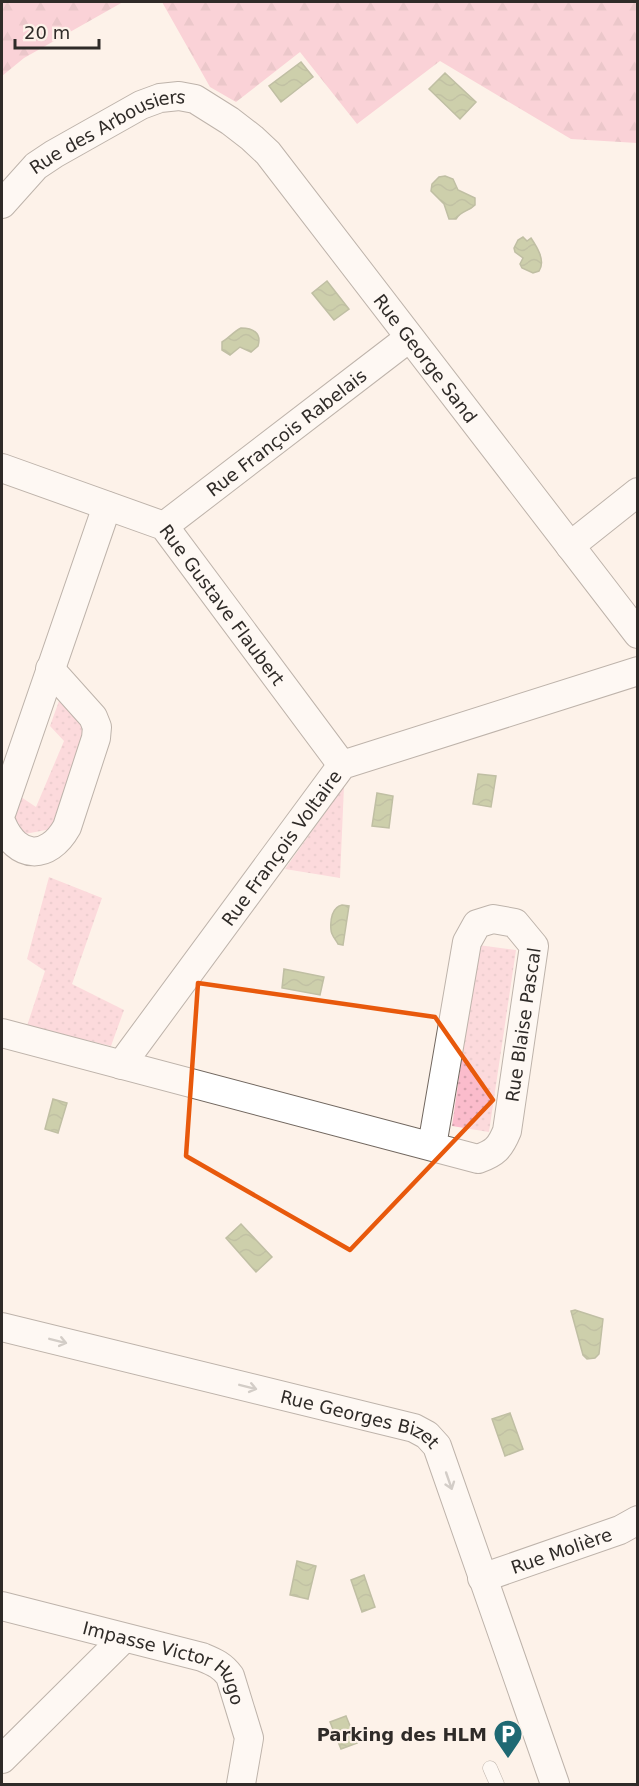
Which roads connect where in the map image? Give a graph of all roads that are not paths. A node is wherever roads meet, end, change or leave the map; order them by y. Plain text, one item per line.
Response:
1 (195, 99) joint
2 (2, 204) edge
3 (409, 338) junction
4 (2, 468) edge
5 (638, 492) edge
6 (107, 506) junction
7 (164, 526) junction
8 (570, 546) junction
9 (638, 634) edge
10 (50, 669) junction
11 (638, 671) edge
12 (342, 765) junction
13 (2, 811) edge
14 (2, 824) edge
15 (2, 1033) edge
16 (121, 1065) junction
17 (432, 1146) junction
18 (2, 1327) edge
19 (638, 1520) edge
20 (482, 1578) junction
21 (2, 1606) edge
22 (124, 1638) junction
23 (2, 1759) edge
24 (490, 1768) dead end
25 (241, 1785) edge
26 (497, 1785) edge
27 (555, 1785) edge

1 - 2 street, Rue des Arbousiers
1 - 3 street, Rue George Sand
3 - 7 street, Rue François Rabelais
3 - 8 street, Rue George Sand
4 - 6 street, Rue Gustave Flaubert
5 - 8 street
6 - 7 street, Rue Gustave Flaubert
6 - 10 street
7 - 12 street, Rue Gustave Flaubert
8 - 9 street, Rue George Sand
10 - 13 street
10 - 14 street
11 - 12 street, Rue François Voltaire
12 - 16 street, Rue François Voltaire
15 - 16 street, Rue Blaise Pascal
16 - 17 street, Rue Blaise Pascal
17 - 17 street, Rue Blaise Pascal
18 -> 20 street, Rue Georges Bizet
19 - 20 street, Rue Molière
20 - 27 street, Rue Georges Bizet
21 - 22 street, Impasse Victor Hugo
22 - 23 street
22 - 25 street, Impasse Victor Hugo
24 - 26 lane

